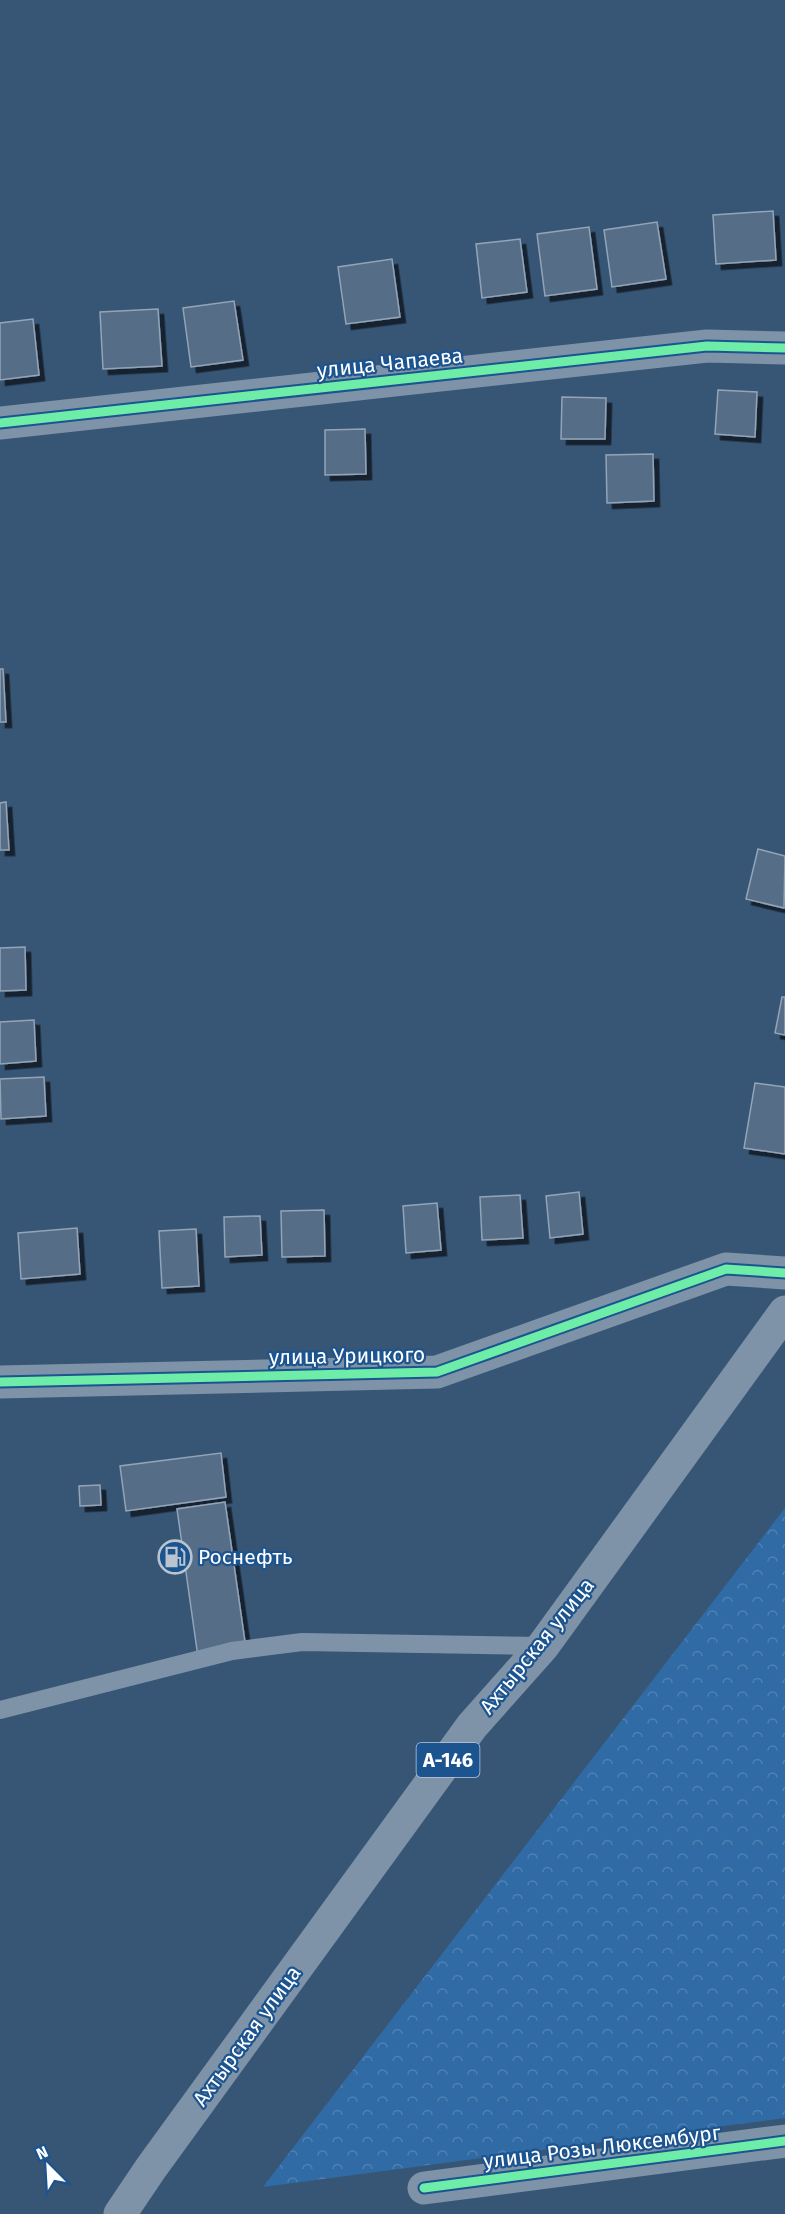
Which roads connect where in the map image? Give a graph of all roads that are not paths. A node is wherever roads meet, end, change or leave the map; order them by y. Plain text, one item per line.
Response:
1 (785, 348) edge
2 (0, 423) edge
3 (785, 1273) edge
4 (785, 1312) edge
5 (0, 1382) edge
6 (543, 1646) junction
7 (0, 1710) edge
8 (785, 2141) edge
9 (423, 2188) dead end
10 (120, 2214) edge

1 - 2 street, улица Чапаева
3 - 5 street, улица Урицкого
4 - 6 highway, Ахтырская улица / А-146
6 - 7 lane
6 - 10 highway, Ахтырская улица / А-146
8 - 9 street, улица Розы Люксембург

